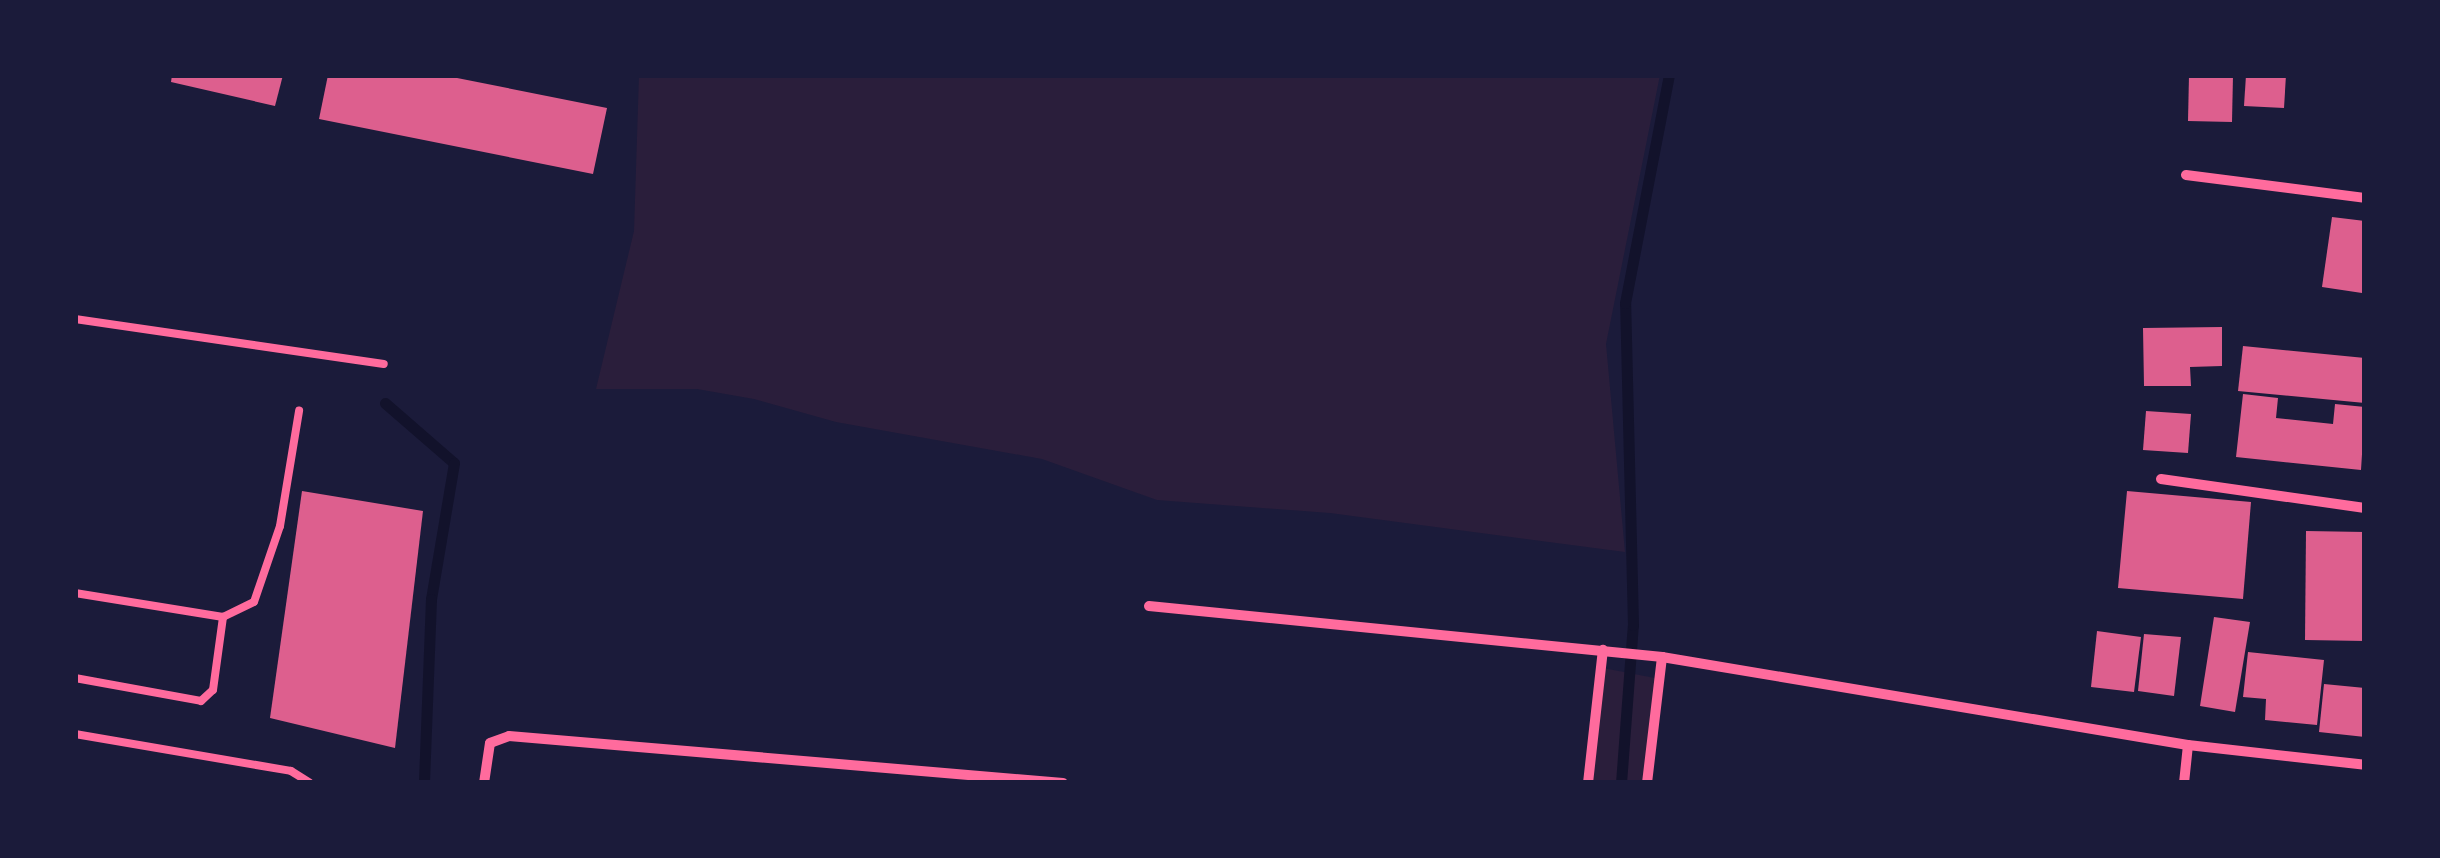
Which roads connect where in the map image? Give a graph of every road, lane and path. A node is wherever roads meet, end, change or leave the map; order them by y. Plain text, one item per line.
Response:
1 (2186, 175) dead end
2 (2365, 198) edge
3 (75, 319) edge
4 (384, 364) dead end
5 (299, 410) dead end
6 (2161, 479) dead end
7 (2365, 508) edge
8 (75, 594) edge
9 (1149, 606) dead end
10 (222, 618) junction
11 (1603, 650) junction
12 (1662, 656) junction
13 (75, 678) edge
14 (75, 734) edge
15 (2188, 744) junction
16 (2365, 765) edge
17 (1030, 781) edge
18 (310, 783) edge
19 (484, 783) edge
20 (1064, 783) edge
21 (1588, 783) edge
22 (1647, 783) edge
23 (2184, 783) edge

1 - 2 street
3 - 4 lane
5 - 10 lane
6 - 7 street
8 - 10 lane
9 - 11 street
10 - 13 lane
11 - 12 street
11 - 21 street
12 - 15 street
12 - 22 street
14 - 18 lane
15 - 16 street
15 - 23 street
17 - 19 street
17 - 20 street

